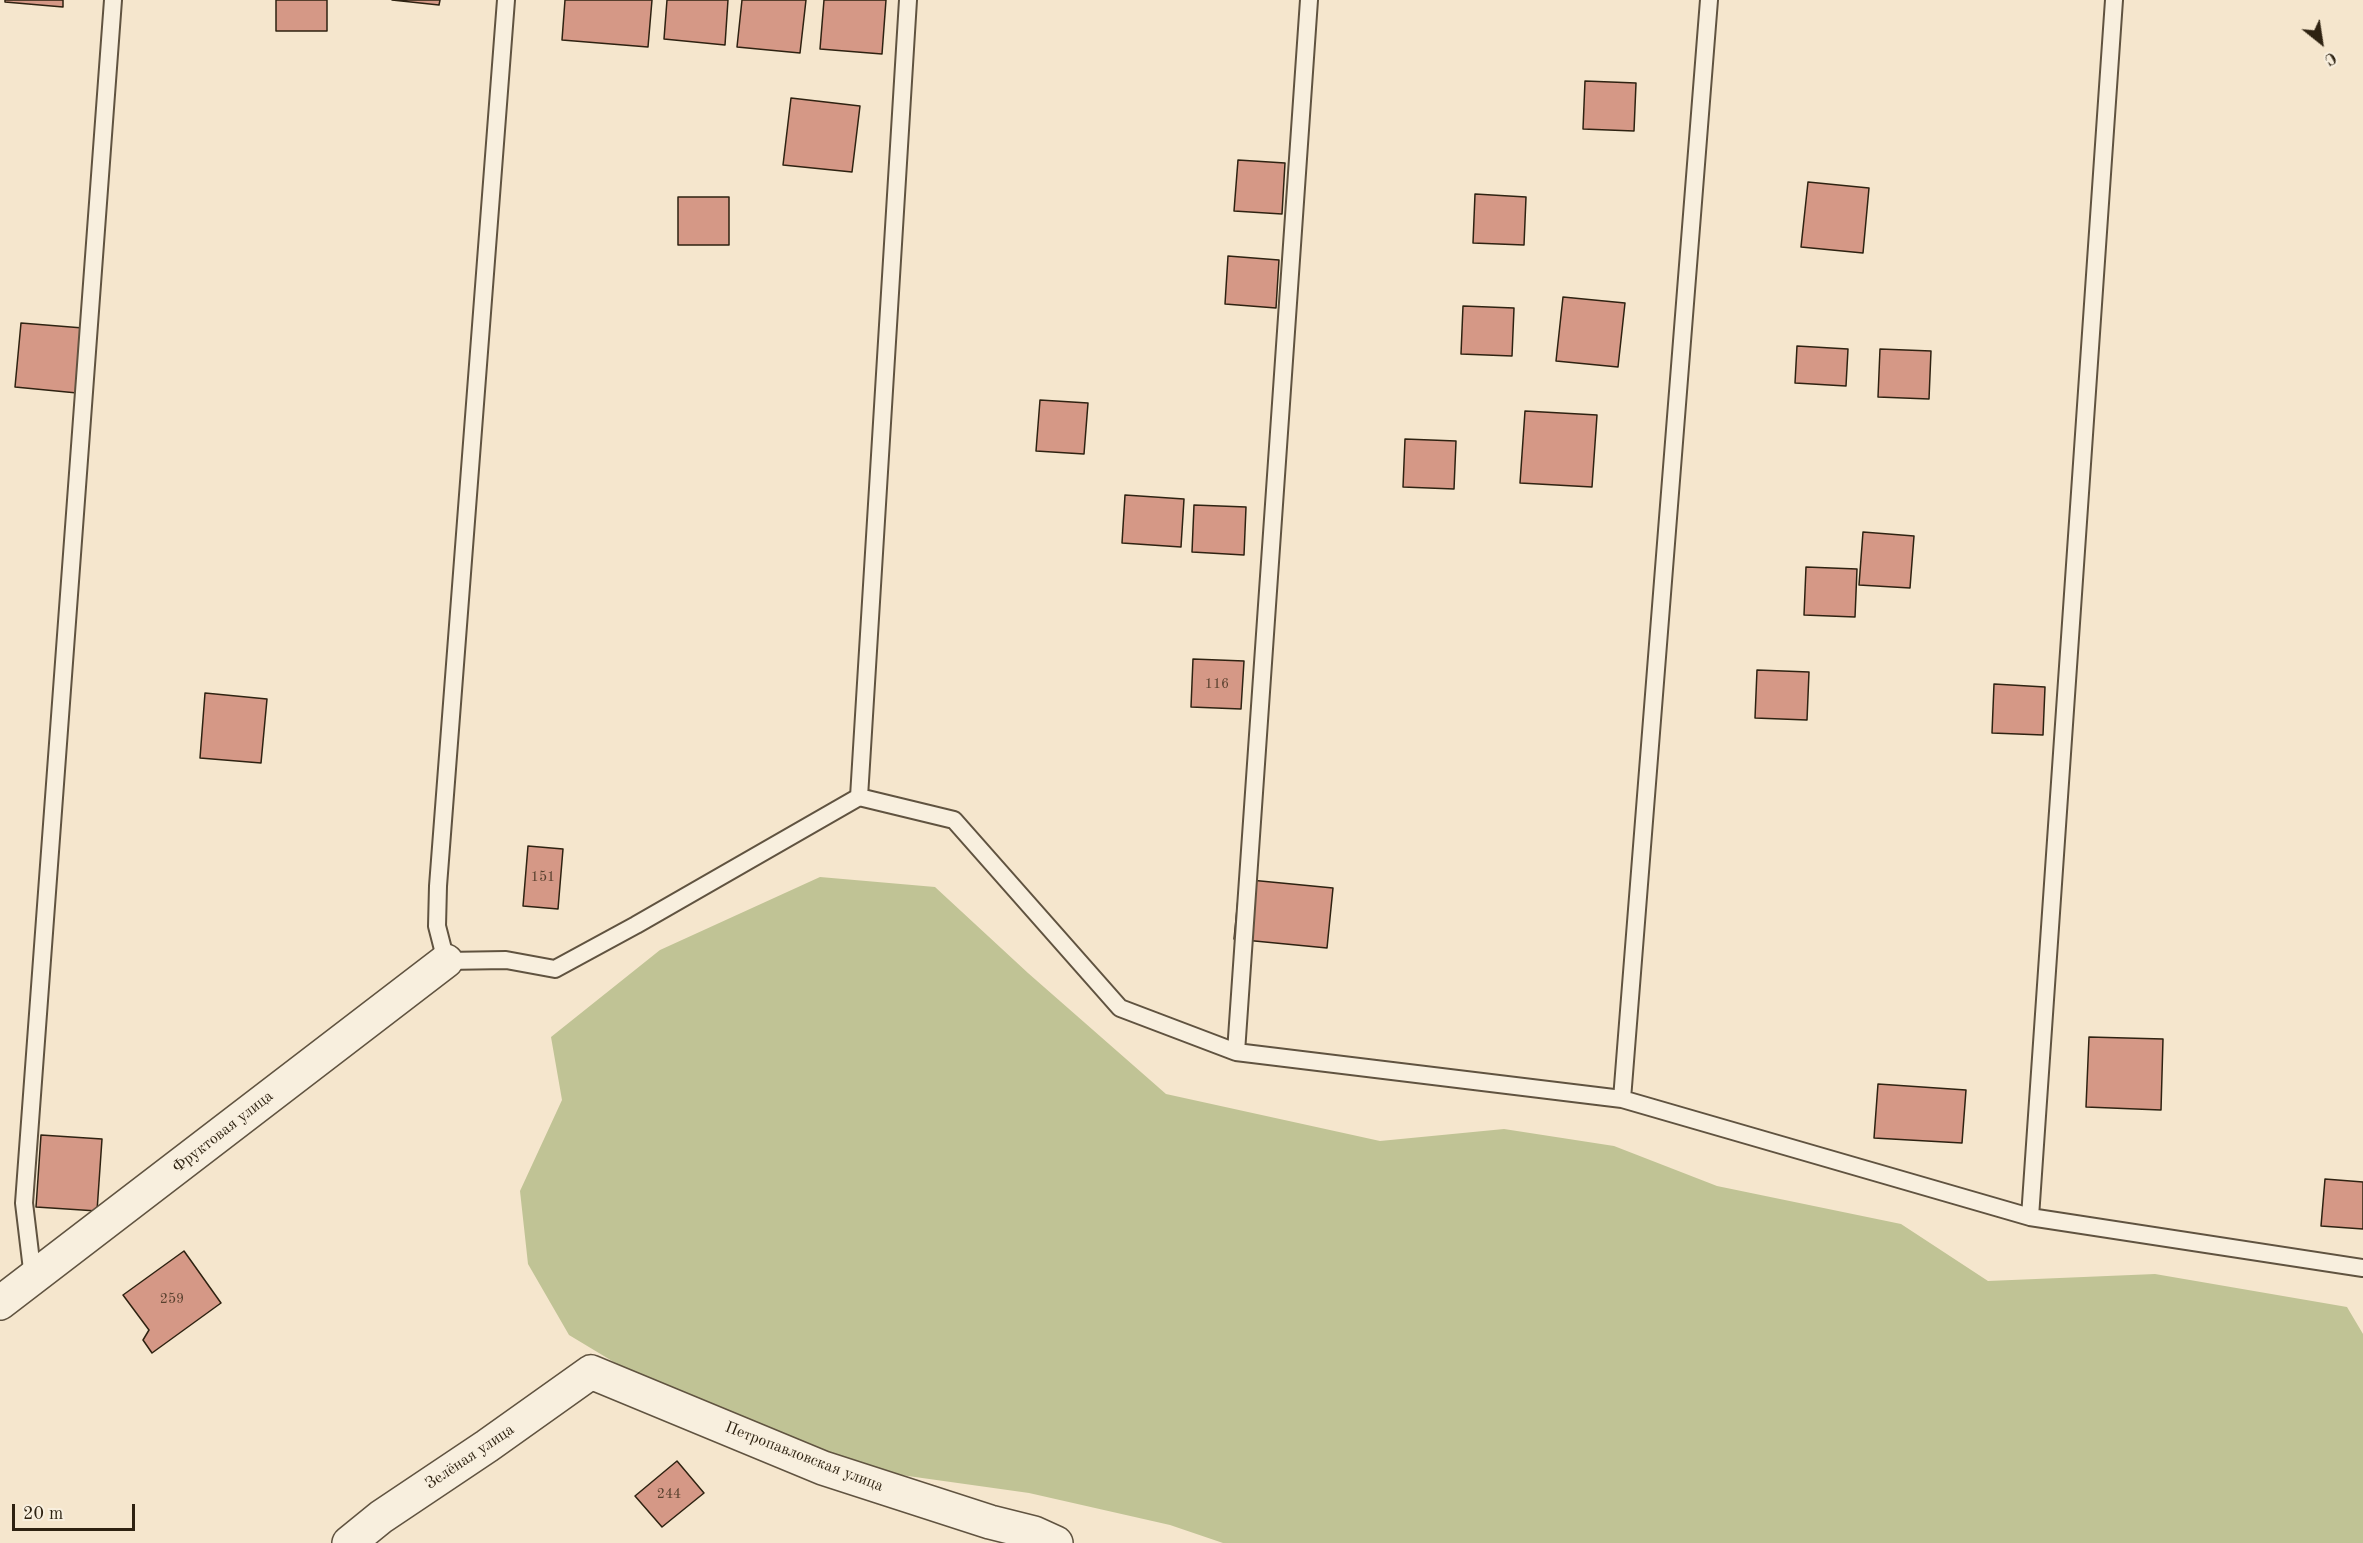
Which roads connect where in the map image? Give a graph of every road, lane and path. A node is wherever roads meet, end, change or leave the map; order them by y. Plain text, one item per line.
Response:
1 (113, 0) edge
2 (506, 0) edge
3 (908, 0) edge
4 (1309, 0) edge
5 (1709, 0) edge
6 (2114, 0) edge
7 (859, 797) junction
8 (446, 961) junction
9 (1236, 1052) junction
10 (1623, 1099) junction
11 (2030, 1216) junction
12 (2363, 1268) edge
13 (33, 1278) junction
14 (0, 1303) edge
15 (591, 1372) joint
16 (1037, 1540) edge
17 (350, 1543) edge

1 - 13 lane
2 - 8 lane
3 - 7 lane
4 - 9 lane
5 - 10 lane
6 - 11 lane
7 - 8 lane
7 - 9 lane
8 - 13 street, Фруктовая улица
9 - 10 lane
10 - 11 lane
11 - 12 lane
13 - 14 street, Фруктовая улица
15 - 16 street, Петропавловская улица
15 - 17 street, Зелёная улица

